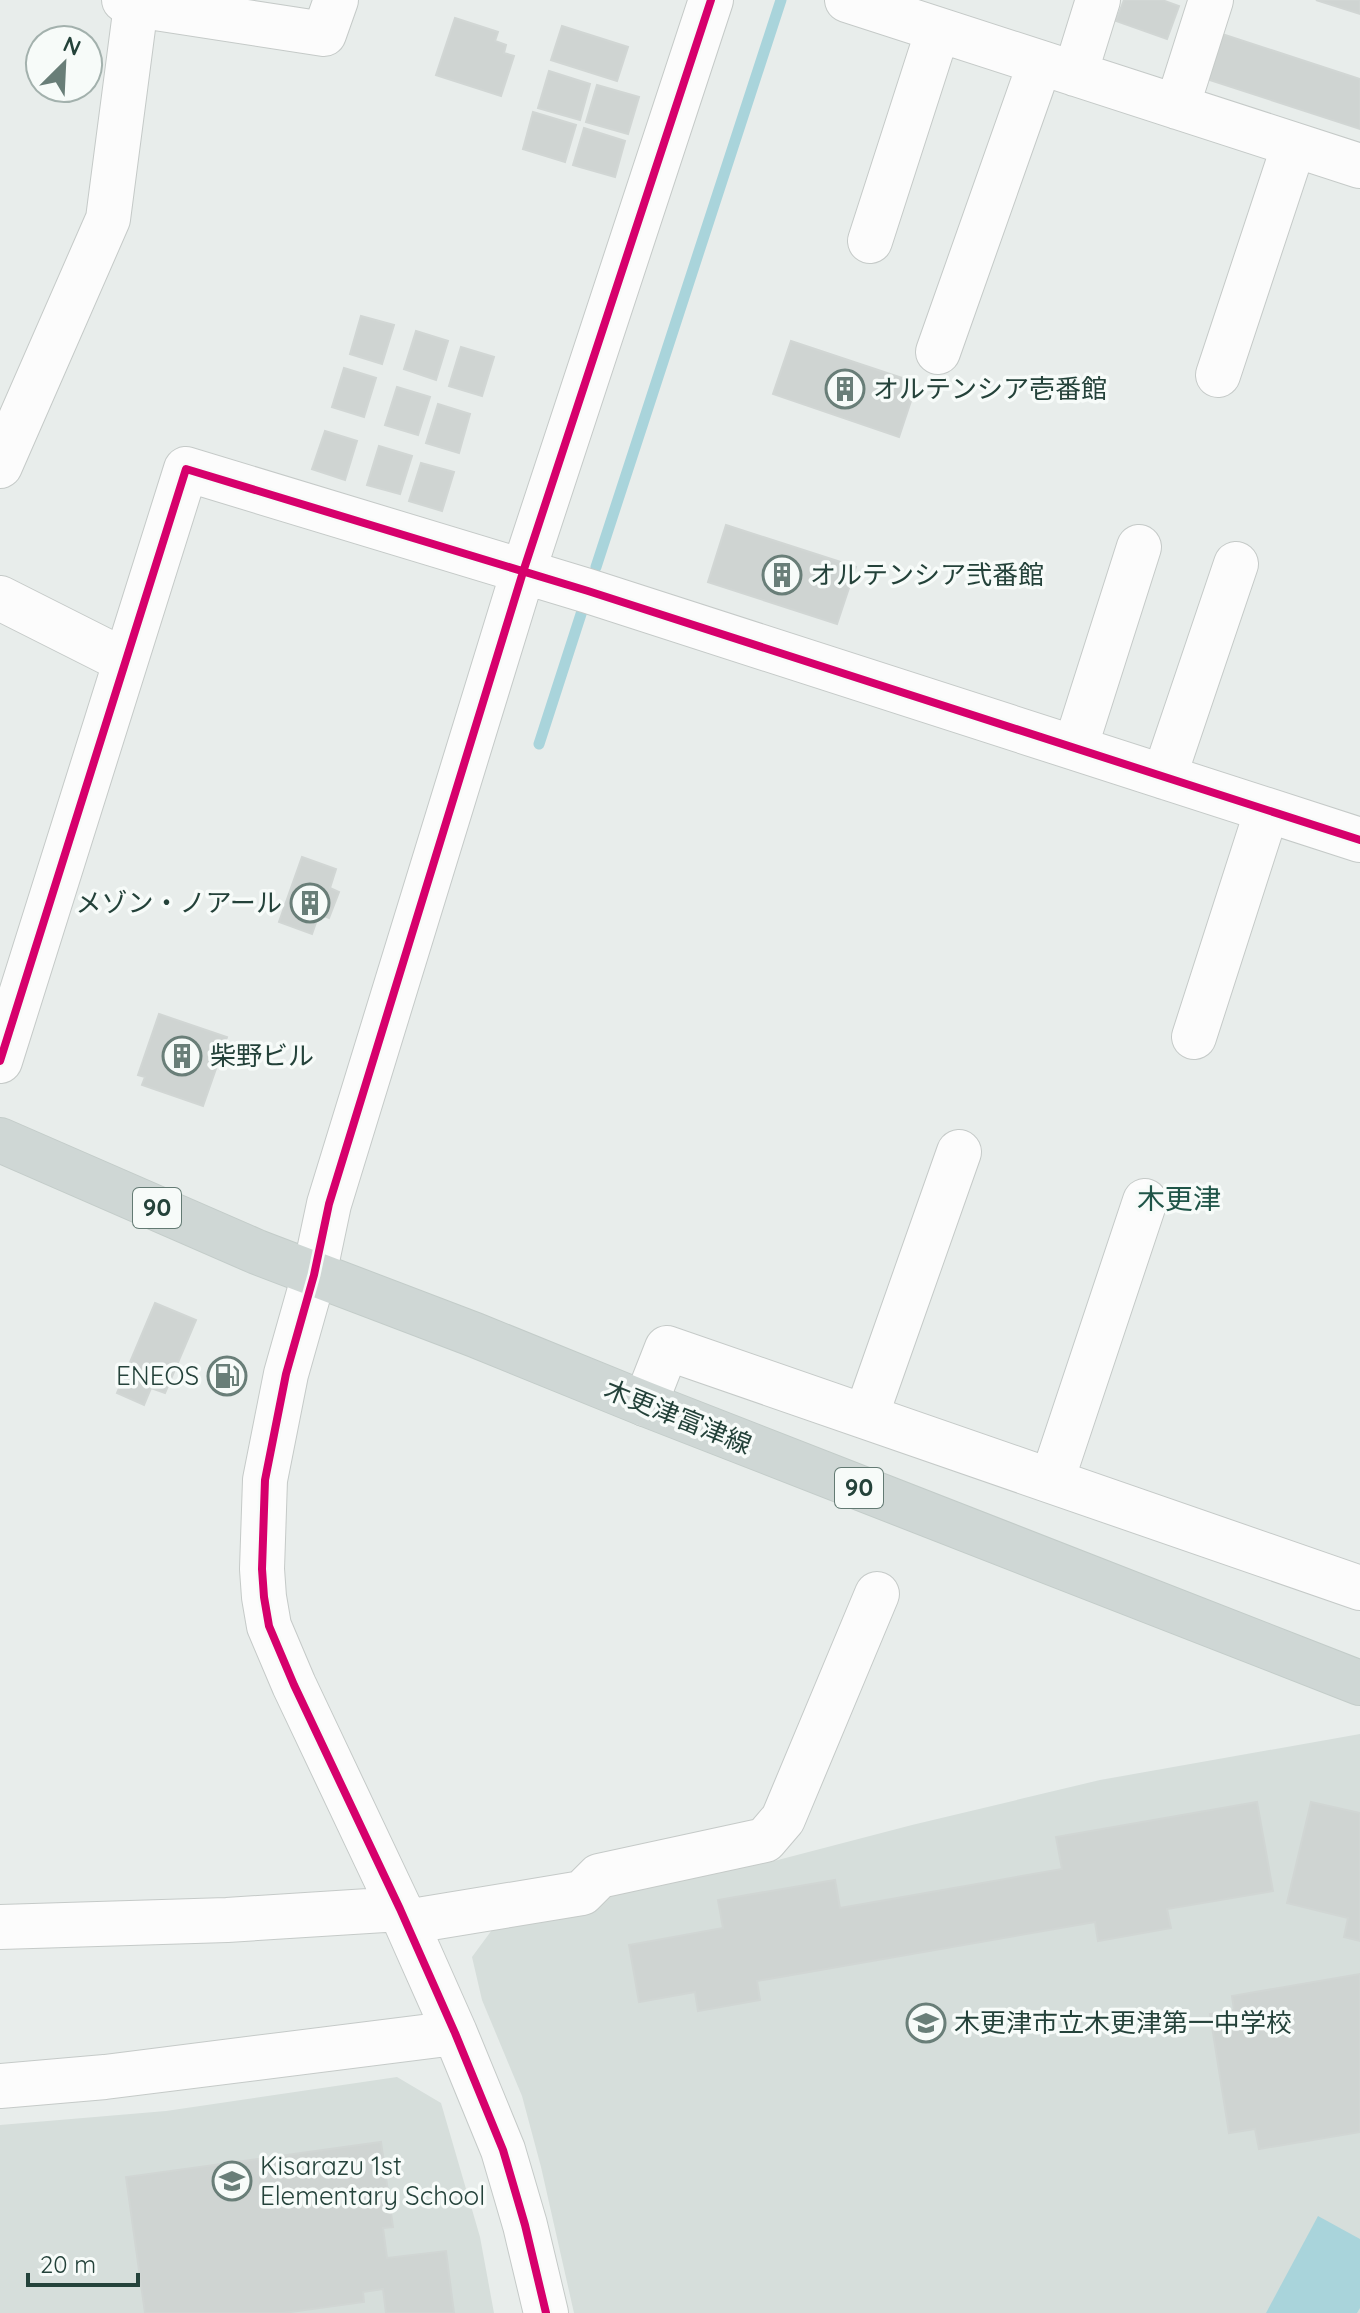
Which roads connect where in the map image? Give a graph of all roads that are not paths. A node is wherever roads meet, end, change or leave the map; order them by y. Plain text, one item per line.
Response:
1 (336, 0) edge
2 (711, 0) edge
3 (847, 0) edge
4 (1098, 0) edge
5 (1211, 0) edge
6 (130, 3) edge
7 (938, 30) junction
8 (1058, 68) junction
9 (1177, 107) junction
10 (1294, 145) junction
11 (1360, 166) edge
12 (870, 241) dead end
13 (938, 352) dead end
14 (1218, 375) dead end
15 (1, 462) edge
16 (1139, 547) dead end
17 (1236, 564) dead end
18 (523, 572) junction
19 (0, 598) edge
20 (125, 661) junction
21 (1075, 748) junction
22 (1164, 777) junction
23 (1267, 810) junction
24 (1360, 840) edge
25 (1194, 1037) dead end
26 (0, 1061) edge
27 (0, 1140) edge
28 (959, 1152) dead end
29 (1145, 1201) dead end
30 (314, 1275) junction
31 (645, 1404) junction
32 (866, 1416) junction
33 (1052, 1480) junction
34 (1360, 1588) edge
35 (877, 1594) dead end
36 (1360, 1683) edge
37 (403, 1916) junction
38 (0, 1927) edge
39 (455, 2033) junction
40 (0, 2086) edge
41 (546, 2313) edge

1 - 6 street
2 - 18 street
3 - 7 street
4 - 8 street
5 - 9 street
6 - 15 street
7 - 8 street
7 - 12 street
8 - 9 street
8 - 13 street
9 - 10 street
10 - 11 street
10 - 14 street
16 - 21 street
17 - 22 street
18 - 20 street
18 - 21 street
18 - 30 street
19 - 20 street
20 - 26 street
21 - 22 street
22 - 23 street
23 - 24 street
23 - 25 street
27 - 30 main road, 木更津富津線 / 90
28 - 32 street
29 - 33 street
30 - 31 main road, 木更津富津線 / 90
30 - 37 street
31 - 32 street
31 - 36 main road, 木更津富津線 / 90
32 - 33 street
33 - 34 street
35 - 37 street
37 - 38 street
37 - 39 street
39 - 40 street
39 - 41 street

